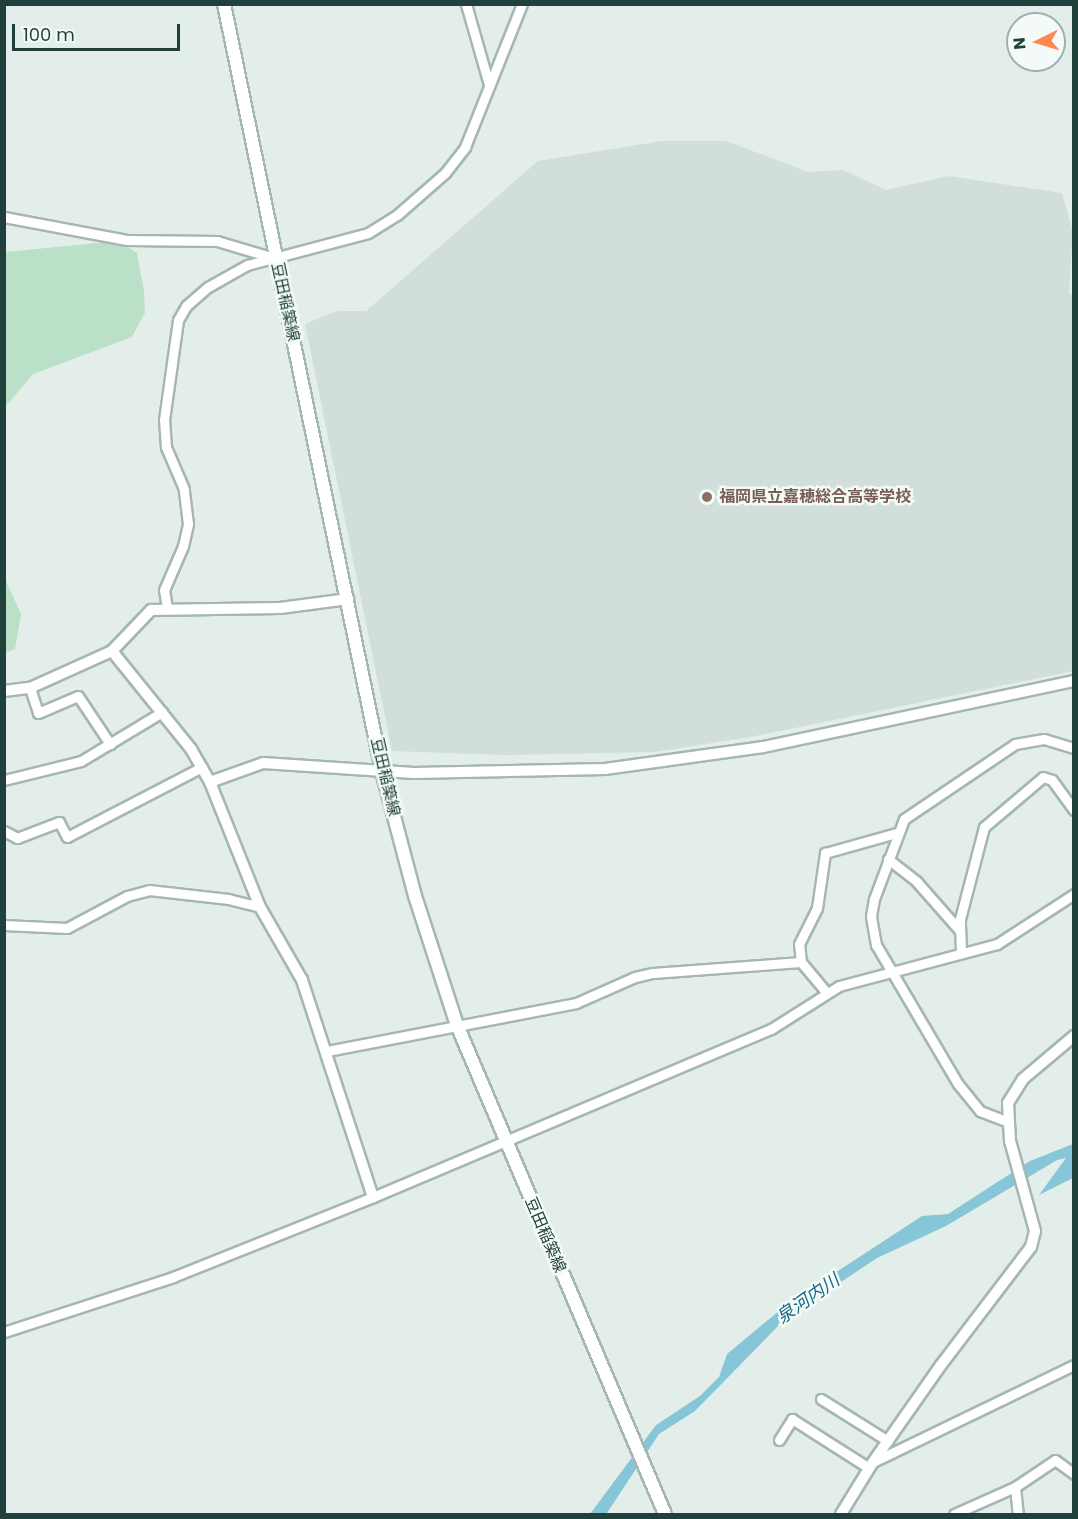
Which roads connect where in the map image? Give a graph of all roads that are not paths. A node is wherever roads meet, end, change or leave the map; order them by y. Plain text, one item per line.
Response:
1 (224, 4) edge
2 (466, 4) edge
3 (522, 4) edge
4 (489, 85) junction
5 (4, 217) edge
6 (276, 259) junction
7 (348, 599) junction
8 (167, 608) junction
9 (112, 651) junction
10 (1074, 681) edge
11 (30, 688) junction
12 (4, 691) edge
13 (162, 712) junction
14 (110, 744) junction
15 (1074, 748) edge
16 (202, 767) junction
17 (382, 771) junction
18 (4, 780) edge
19 (210, 782) junction
20 (1074, 810) edge
21 (4, 831) edge
22 (896, 833) junction
23 (888, 859) junction
24 (1074, 894) edge
25 (260, 907) junction
26 (4, 925) edge
27 (960, 931) junction
28 (961, 952) junction
29 (801, 962) junction
30 (892, 972) junction
31 (826, 992) junction
32 (458, 1025) junction
33 (1074, 1036) edge
34 (327, 1051) junction
35 (1006, 1121) junction
36 (506, 1142) junction
37 (373, 1197) junction
38 (4, 1332) edge
39 (1074, 1365) edge
40 (821, 1399) dead end
41 (779, 1440) dead end
42 (888, 1441) junction
43 (871, 1465) junction
44 (1074, 1474) edge
45 (1015, 1486) junction
46 (665, 1515) edge
47 (842, 1515) edge
48 (954, 1515) edge
49 (1018, 1515) edge

1 - 6 main road, 豆田稲築線
2 - 4 street
3 - 4 street
4 - 6 street
5 - 6 street
6 - 7 main road, 豆田稲築線
6 - 8 street
7 - 8 street
7 - 17 main road, 豆田稲築線
8 - 9 street
9 - 11 street
9 - 13 street
10 - 17 street
11 - 12 street
11 - 14 street
13 - 14 street
13 - 16 street
14 - 18 street
15 - 22 street
16 - 19 street
16 - 21 street
17 - 19 street
17 - 32 main road, 豆田稲築線
19 - 25 street
20 - 27 street
22 - 23 street
22 - 29 street
23 - 27 street
23 - 30 street
24 - 28 street
25 - 26 street
25 - 34 street
27 - 28 street
28 - 30 street
29 - 31 street
29 - 32 street
30 - 31 street
30 - 35 street
31 - 36 street
32 - 34 street
32 - 36 main road, 豆田稲築線
33 - 35 street
34 - 37 street
35 - 42 street
36 - 37 street
36 - 46 main road, 豆田稲築線
37 - 38 street
39 - 43 street
40 - 42 street
41 - 43 street
42 - 43 street
43 - 47 street
44 - 45 street
45 - 48 street
45 - 49 street

